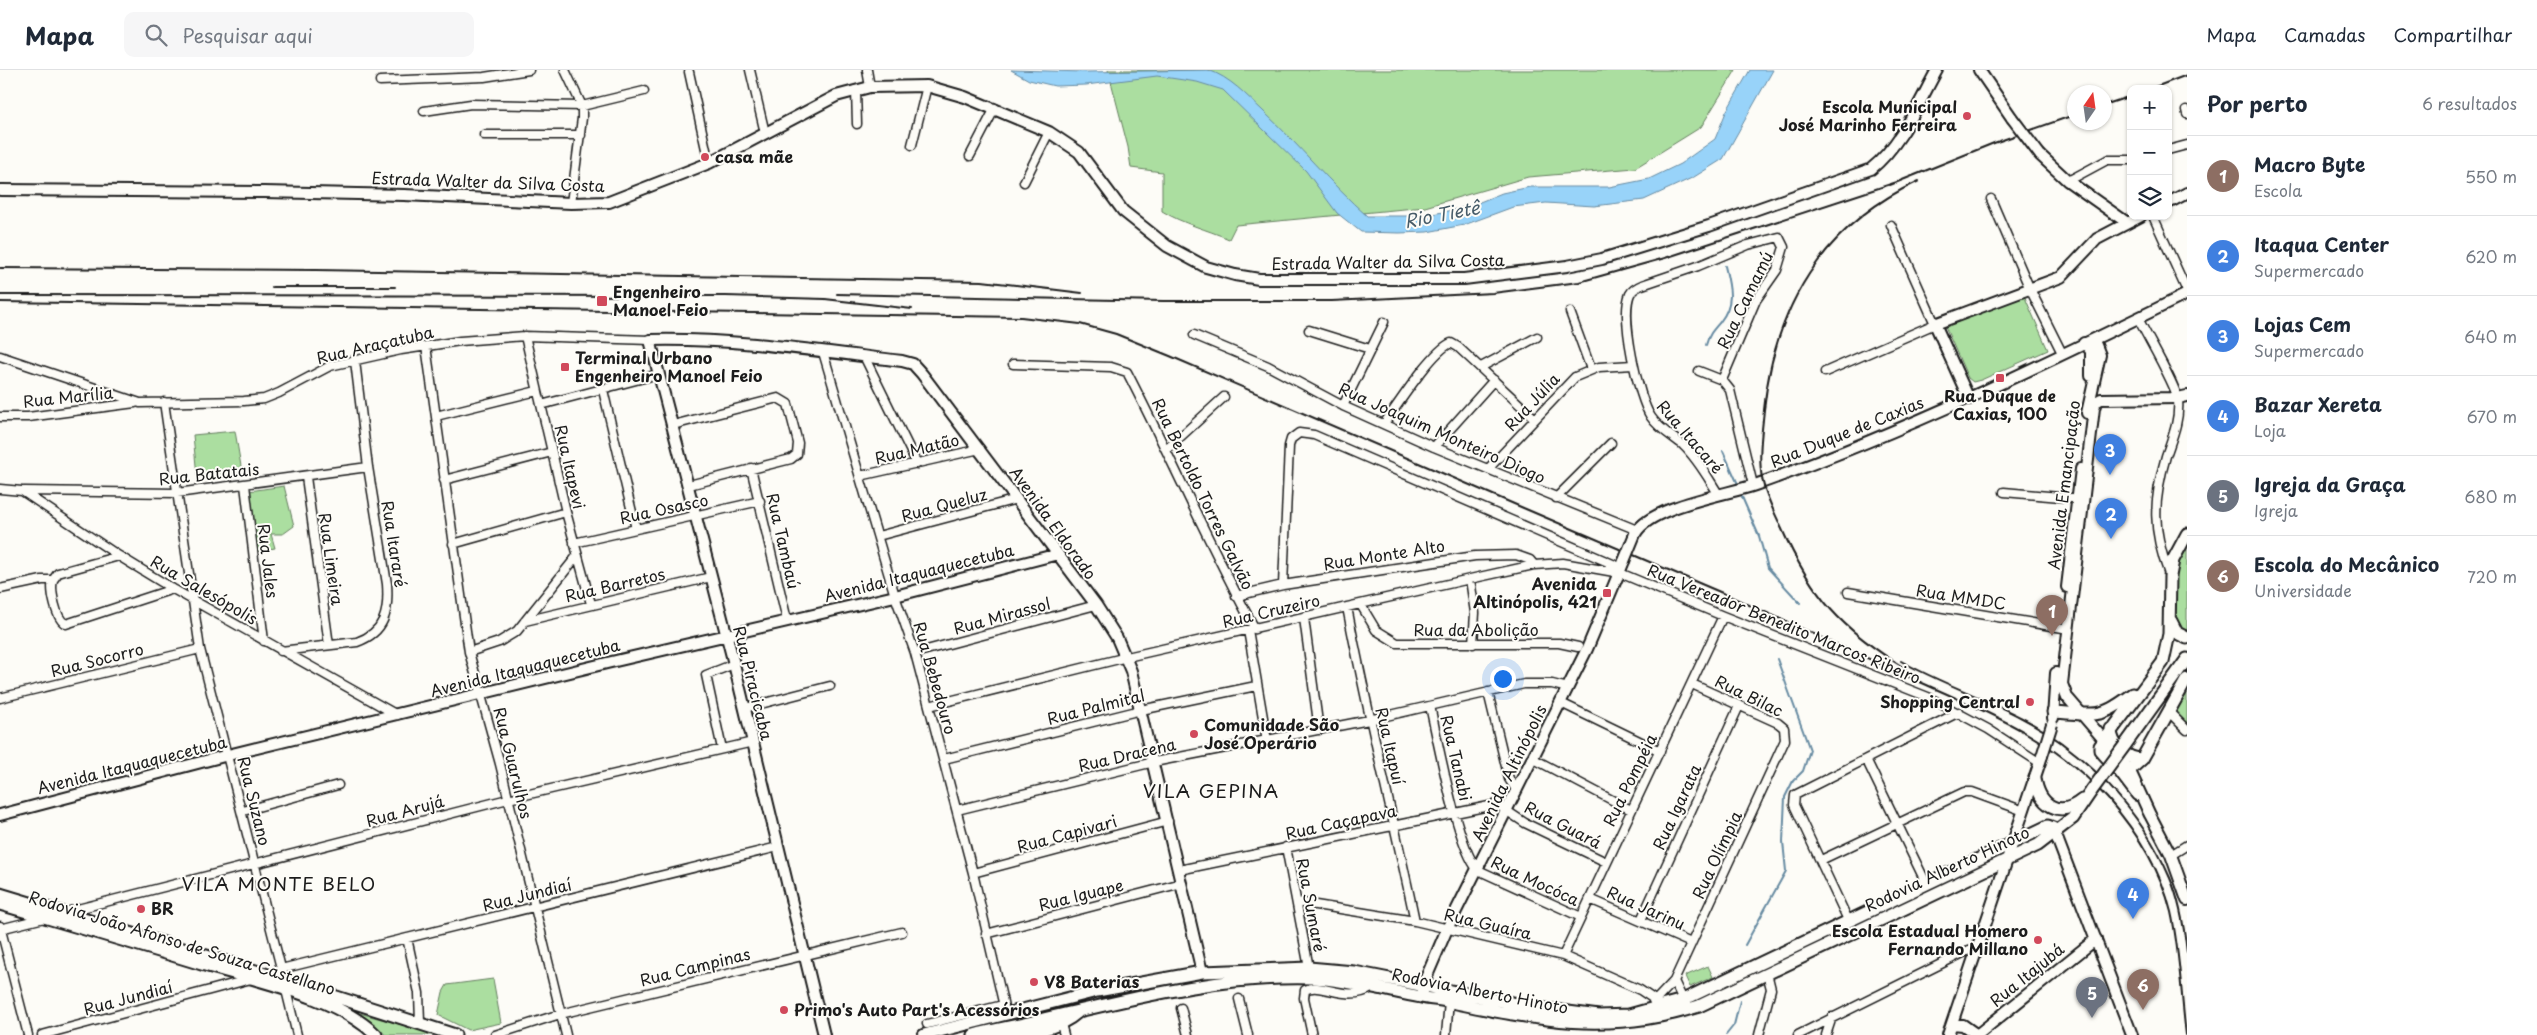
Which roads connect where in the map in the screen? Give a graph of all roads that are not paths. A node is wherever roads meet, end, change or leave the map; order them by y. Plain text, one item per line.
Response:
1 (529, 70) edge
2 (565, 70) edge
3 (750, 70) edge
4 (867, 70) edge
5 (1938, 70) edge
6 (1979, 70) edge
7 (689, 72) dead end
8 (380, 81) dead end
9 (926, 86) junction
10 (870, 87) junction
11 (856, 90) junction
12 (644, 91) dead end
13 (582, 106) junction
14 (995, 108) junction
15 (424, 111) dead end
16 (857, 124) dead end
17 (1049, 132) junction
18 (765, 133) junction
19 (484, 135) dead end
20 (580, 135) junction
21 (2187, 144) edge
22 (912, 145) dead end
23 (2172, 149) edge
24 (970, 156) dead end
25 (2127, 160) edge
26 (709, 163) junction
27 (1024, 182) dead end
28 (2068, 182) junction
29 (0, 190) edge
30 (2187, 193) edge
31 (1991, 199) dead end
32 (2172, 201) edge
33 (571, 203) junction
34 (2131, 220) edge
35 (2155, 220) edge
36 (2126, 222) junction
37 (1892, 225) dead end
38 (1782, 239) joint
39 (2029, 287) junction
40 (2187, 293) edge
41 (1570, 312) dead end
42 (2138, 318) junction
43 (1384, 322) dead end
44 (1935, 324) junction
45 (1309, 330) dead end
46 (2103, 334) junction
47 (1194, 335) dead end
48 (525, 336) junction
49 (1536, 336) dead end
50 (650, 340) junction
51 (2084, 343) junction
52 (2096, 345) junction
53 (426, 346) junction
54 (1370, 349) junction
55 (823, 352) junction
56 (2062, 353) junction
57 (0, 356) edge
58 (864, 356) junction
59 (355, 361) junction
60 (1013, 364) dead end
61 (1633, 365) junction
62 (1480, 367) junction
63 (2098, 367) junction
64 (1591, 369) junction
65 (1699, 370) dead end
66 (1825, 372) dead end
67 (660, 374) junction
68 (1494, 380) junction
69 (1722, 380) junction
70 (602, 390) junction
71 (537, 391) junction
72 (2090, 396) junction
73 (1224, 397) dead end
74 (2182, 397) edge
75 (1969, 398) junction
76 (2101, 399) junction
77 (164, 402) junction
78 (140, 403) junction
79 (541, 405) junction
80 (1343, 406) junction
81 (436, 416) junction
82 (0, 417) edge
83 (1534, 418) junction
84 (1384, 424) junction
85 (673, 425) junction
86 (1611, 443) dead end
87 (1434, 447) junction
88 (980, 449) junction
89 (1166, 449) junction
90 (552, 452) junction
91 (917, 464) junction
92 (368, 467) junction
93 (751, 468) junction
94 (1488, 469) junction
95 (860, 476) junction
96 (306, 477) junction
97 (444, 480) junction
98 (245, 485) junction
99 (689, 485) junction
100 (1753, 485) junction
101 (0, 489) edge
102 (22, 491) junction
103 (2004, 492) dead end
104 (177, 493) junction
105 (1720, 495) junction
106 (1556, 498) junction
107 (2081, 499) junction
108 (1017, 500) junction
109 (760, 501) junction
110 (566, 512) junction
111 (696, 516) junction
112 (636, 529) junction
113 (1636, 532) junction
114 (2187, 534) edge
115 (878, 536) junction
116 (574, 543) junction
117 (453, 544) junction
118 (1058, 554) junction
119 (119, 556) junction
120 (577, 556) junction
121 (1534, 565) junction
122 (1622, 567) junction
123 (2170, 576) junction
124 (711, 577) junction
125 (1470, 579) junction
126 (52, 580) junction
127 (1283, 585) junction
128 (173, 589) junction
129 (0, 590) edge
130 (1848, 592) dead end
131 (895, 596) junction
132 (1236, 596) junction
133 (192, 600) junction
134 (591, 604) junction
135 (1361, 604) junction
136 (1096, 605) junction
137 (1347, 607) junction
138 (1723, 616) junction
139 (2170, 616) junction
140 (1304, 618) junction
141 (787, 620) junction
142 (525, 621) junction
143 (2066, 629) junction
144 (1251, 630) junction
145 (725, 635) junction
146 (2187, 638) edge
147 (264, 642) junction
148 (1473, 644) junction
149 (329, 645) junction
150 (1578, 647) dead end
151 (200, 649) junction
152 (281, 651) junction
153 (469, 652) junction
154 (915, 653) junction
155 (1127, 657) junction
156 (2187, 659) edge
157 (734, 664) junction
158 (2187, 679) edge
159 (1692, 684) junction
160 (2145, 685) junction
161 (830, 686) dead end
162 (1256, 686) junction
163 (1568, 688) junction
164 (1488, 692) junction
165 (481, 695) junction
166 (0, 698) edge
167 (1561, 703) junction
168 (929, 706) junction
169 (1430, 706) junction
170 (1740, 706) junction
171 (745, 708) junction
172 (1141, 710) junction
173 (2168, 711) junction
174 (1959, 712) junction
175 (397, 714) junction
176 (2082, 715) junction
177 (2053, 718) junction
178 (1369, 720) junction
179 (2111, 729) junction
180 (1319, 730) junction
181 (2187, 730) edge
182 (1785, 740) joint
183 (1267, 741) junction
184 (753, 742) junction
185 (2101, 745) junction
186 (722, 749) junction
187 (1660, 752) junction
188 (228, 756) junction
189 (1532, 758) junction
190 (944, 759) junction
191 (1866, 759) junction
192 (2041, 760) junction
193 (2142, 760) junction
194 (1154, 762) junction
195 (2124, 769) junction
196 (2035, 778) junction
197 (338, 785) dead end
198 (1516, 791) junction
199 (2089, 794) junction
200 (508, 799) junction
201 (957, 810) junction
202 (1507, 810) junction
203 (1631, 810) junction
204 (243, 811) junction
205 (1455, 811) junction
206 (2024, 811) junction
207 (0, 815) edge
208 (1168, 821) junction
209 (1897, 823) junction
210 (1394, 824) junction
211 (2052, 830) junction
212 (2013, 843) junction
213 (2187, 845) edge
214 (778, 847) junction
215 (1286, 847) junction
216 (2170, 854) junction
217 (1821, 860) junction
218 (2008, 860) junction
219 (1606, 862) junction
220 (256, 864) junction
221 (1179, 870) junction
222 (1478, 870) junction
223 (973, 873) junction
224 (1926, 883) junction
225 (1182, 884) junction
226 (0, 894) edge
227 (1590, 899) junction
228 (2187, 900) edge
229 (1296, 902) junction
230 (0, 904) edge
231 (535, 907) junction
232 (66, 912) junction
233 (46, 917) junction
234 (1581, 917) junction
235 (1641, 920) junction
236 (1848, 920) junction
237 (1415, 921) junction
238 (0, 928) edge
239 (1447, 929) junction
240 (902, 932) dead end
241 (986, 934) junction
242 (407, 938) junction
243 (2096, 939) junction
244 (1691, 943) junction
245 (1976, 949) junction
246 (806, 954) junction
247 (1563, 956) junction
248 (1309, 968) junction
249 (1202, 972) junction
250 (1767, 973) junction
251 (251, 979) junction
252 (284, 980) junction
253 (1674, 981) junction
254 (1423, 985) junction
255 (1373, 987) junction
256 (1423, 998) junction
257 (1239, 999) dead end
258 (1497, 1000) junction
259 (1683, 1000) junction
260 (1449, 1001) junction
261 (1655, 1005) junction
262 (1181, 1008) dead end
263 (1082, 1009) junction
264 (1004, 1010) junction
265 (560, 1014) junction
266 (1832, 1017) junction
267 (420, 1023) junction
268 (1952, 1024) junction
269 (925, 1029) edge
270 (1062, 1030) edge
271 (979, 1034) edge
272 (28, 1035) edge
273 (42, 1035) edge
274 (297, 1035) edge
275 (376, 1035) edge
276 (455, 1035) edge
277 (498, 1035) edge
278 (566, 1035) edge
279 (824, 1035) edge
280 (1002, 1035) edge
281 (1188, 1035) edge
282 (1248, 1035) edge
283 (1312, 1035) edge
284 (1446, 1035) edge
285 (1760, 1035) edge
286 (1798, 1035) edge
287 (1826, 1035) edge
288 (1948, 1035) edge
289 (1977, 1035) edge
290 (2132, 1035) edge

1 - 8 street
2 - 13 street
3 - 18 street
4 - 10 street
5 - 17 street, Estrada Walter da Silva Costa
6 - 28 street, bridge
7 - 26 street
9 - 10 street, Estrada Walter da Silva Costa
9 - 14 street, Estrada Walter da Silva Costa
9 - 22 street
10 - 11 street, Estrada Walter da Silva Costa
11 - 16 street
11 - 18 street, Estrada Walter da Silva Costa
12 - 13 street
13 - 15 street
13 - 20 street
14 - 17 street, Estrada Walter da Silva Costa
14 - 24 street
17 - 27 street
18 - 26 street, Estrada Walter da Silva Costa
19 - 20 street
20 - 33 street
21 - 23 street
25 - 28 street
26 - 33 street, Estrada Walter da Silva Costa
28 - 36 street
29 - 33 street, Estrada Walter da Silva Costa
30 - 32 street
31 - 39 street
34 - 36 street
35 - 40 street
36 - 39 street
37 - 44 street
38 - 61 street, Rua Itacaré
38 - 69 street, Rua Camamú
39 - 44 street
39 - 56 street
40 - 42 street, Rua Duque de Caxias
41 - 64 street
42 - 46 street, Rua Duque de Caxias
42 - 74 street
43 - 54 street
44 - 66 street
44 - 75 street
45 - 54 street
46 - 51 street, Rua Duque de Caxias
46 - 52 street
47 - 80 street, Rua Joaquim Monteiro Diogo
48 - 50 street, Rua Araçatuba
48 - 53 street, Rua Araçatuba
48 - 71 street, Rua Itapevi
49 - 62 street
50 - 55 street, Avenida Eldorado
50 - 67 street, Rua Piracicaba
51 - 52 street
51 - 56 street, Rua Duque de Caxias
51 - 72 street
52 - 63 street, Avenida Emancipação
53 - 59 street, Rua Araçatuba
53 - 81 street, Rua Guarulhos
54 - 80 street
55 - 58 street, Avenida Eldorado
55 - 95 street, Rua Bebedouro
56 - 75 street, Rua Duque de Caxias
57 - 78 street, Rua Araçatuba
58 - 88 street, Avenida Eldorado
58 - 91 street
59 - 77 street, Rua Araçatuba
59 - 92 street, Rua Itararé
60 - 89 street, Rua Bertoldo Torres Galvão
61 - 64 street, Rua Júlia
61 - 105 street, Rua Itacaré
62 - 68 street
62 - 84 street
63 - 72 street, Avenida Emancipação
63 - 76 street
64 - 83 street, Rua Júlia
65 - 69 street
67 - 70 street
67 - 85 street, Rua Piracicaba
68 - 83 street
68 - 87 street
69 - 100 street
70 - 79 street
70 - 112 street
71 - 79 street, Rua Itapevi
71 - 81 street
72 - 107 street, Avenida Emancipação
73 - 89 street
74 - 76 street
74 - 123 street
75 - 100 street, Rua Duque de Caxias
76 - 107 street, Avenida Emancipação
77 - 78 street, Rua Araçatuba
77 - 104 street, Rua Suzano
78 - 82 street, Rua Marília
79 - 90 street, Rua Itapevi
80 - 84 street, Rua Joaquim Monteiro Diogo
81 - 97 street, Rua Guarulhos
83 - 94 street, Rua Júlia
84 - 87 street, Rua Joaquim Monteiro Diogo
85 - 93 street
85 - 99 street, Rua Piracicaba
86 - 106 street
87 - 94 street, Rua Joaquim Monteiro Diogo
88 - 91 street, Rua Matão
88 - 108 street, Avenida Eldorado
89 - 132 street, Rua Bertoldo Torres Galvão
90 - 97 street
90 - 110 street, Rua Itapevi
91 - 95 street, Rua Matão
92 - 96 street, Rua Batatais
92 - 149 street, Rua Itararé
93 - 99 street
93 - 109 street, Rua Tambaú
94 - 106 street, Rua Joaquim Monteiro Diogo
95 - 115 street, Rua Bebedouro
96 - 98 street, Rua Batatais
96 - 149 street, Rua Limeira
97 - 117 street, Rua Guarulhos
98 - 104 street, Rua Batatais
98 - 147 street, Rua Jales
99 - 111 street, Rua Piracicaba
100 - 105 street, Rua Duque de Caxias
101 - 102 street, Rua Salesópolis
102 - 104 street, Rua Batatais
102 - 119 street, Rua Salesópolis
103 - 107 street
104 - 133 street, Rua Suzano
105 - 113 street, Rua Duque de Caxias
106 - 113 street, Rua Joaquim Monteiro Diogo
107 - 143 street, Avenida Emancipação
108 - 115 street, Rua Queluz
108 - 118 street, Avenida Eldorado
109 - 111 street, Rua Osasco
109 - 141 street, Rua Tambaú
110 - 116 street, Rua Itapevi
110 - 117 street
111 - 112 street, Rua Osasco
111 - 124 street, Rua Piracicaba
112 - 116 street, Rua Osasco
113 - 122 street, bridge
114 - 123 main road
115 - 131 street, Rua Bebedouro
116 - 120 street, Rua Itapevi
117 - 153 street, Rua Guarulhos
118 - 131 street, Avenida Itaquaquecetuba
118 - 136 street, Avenida Eldorado
119 - 126 street
119 - 128 street, Rua Salesópolis
120 - 134 street, Rua Itapevi
120 - 142 street
121 - 122 street, Rua Cruzeiro
121 - 125 street, Rua Cruzeiro
121 - 127 street, Rua Monte Alto
122 - 127 street, Rua Vereador Benedito Marcos Ribeiro
122 - 138 street, Rua Vereador Benedito Marcos Ribeiro
122 - 163 street, Avenida Altinópolis
123 - 139 main road
124 - 134 street, Rua Barretos
124 - 145 street, Rua Piracicaba
125 - 135 street, Rua Cruzeiro
125 - 148 street
126 - 128 street
126 - 129 street
127 - 132 street, Rua Monte Alto
128 - 133 street, Rua Salesópolis
130 - 143 street, Rua MMDC
131 - 141 street, Avenida Itaquaquecetuba
131 - 154 street, Rua Bebedouro
132 - 144 street, Rua Bertoldo Torres Galvão
133 - 147 street, Rua Salesópolis
133 - 151 street, Rua Suzano
134 - 142 street, Rua Barretos
135 - 137 street, Rua Cruzeiro
135 - 148 street, Rua da Abolição
136 - 154 street, Rua Mirassol
136 - 155 street, Avenida Eldorado
137 - 140 street, Rua Cruzeiro
137 - 178 street, Rua Itapuí
138 - 159 street, Rua Pompéia
138 - 174 street, Rua Vereador Benedito Marcos Ribeiro
139 - 146 main road
139 - 160 main road
140 - 144 street, Rua Cruzeiro
140 - 180 street
141 - 145 street, Avenida Itaquaquecetuba
142 - 153 street
143 - 176 street, Avenida Emancipação
143 - 177 street, Avenida Emancipação
144 - 155 street, Rua Cruzeiro
144 - 162 street
145 - 157 street, Rua Piracicaba
145 - 165 street, Avenida Itaquaquecetuba
147 - 152 street, Rua Salesópolis
148 - 150 street, Rua da Abolição
149 - 152 street, Rua Itararé
151 - 166 street, Rua Socorro
151 - 188 street, Rua Suzano
152 - 175 street, Rua Salesópolis
153 - 165 street, Rua Guarulhos
154 - 168 street, Rua Bebedouro
155 - 168 street, Rua Cruzeiro
155 - 172 street, Avenida Eldorado
156 - 199 main road, Rodovia Alberto Hinoto, bridge
157 - 171 street, Rua Piracicaba
157 - 186 street
158 - 173 main road
159 - 170 street, Rua Bilac
159 - 187 street, Rua Pompéia
160 - 176 main road
160 - 179 main road
161 - 171 street
162 - 172 street, Rua Palmital
162 - 183 street
163 - 164 street, Rua Dracena
163 - 167 street, Avenida Altinópolis
164 - 169 street, Rua Dracena
164 - 198 street
165 - 175 street, Avenida Itaquaquecetuba
165 - 200 street, Rua Guarulhos
167 - 187 street
167 - 189 street, Avenida Altinópolis
168 - 190 street, Rua Bebedouro
169 - 178 street, Rua Dracena
169 - 205 street, Rua Tanabi
170 - 182 street, Rua Bilac
170 - 235 street, Rua Igarata
171 - 184 street, Rua Piracicaba
172 - 190 street, Rua Palmital
172 - 194 street, Avenida Eldorado
173 - 181 street
173 - 193 main road
174 - 191 street
174 - 192 street, Rua Vereador Benedito Marcos Ribeiro
175 - 188 street, Avenida Itaquaquecetuba
176 - 177 main road
176 - 185 street
177 - 192 street, Avenida Emancipação, bridge
178 - 180 street, Rua Dracena
178 - 210 street, Rua Itapuí
179 - 185 main road
179 - 193 main road
180 - 183 street, Rua Dracena
182 - 244 street, Rua Olímpia
183 - 194 street, Rua Dracena
184 - 186 street, Rua Arujá
184 - 214 street, Rua Piracicaba
185 - 195 main road
186 - 200 street, Rua Arujá
187 - 203 street, Rua Pompéia
188 - 204 street, Rua Suzano
188 - 207 street, Avenida Itaquaquecetuba
189 - 198 street, Avenida Altinópolis
189 - 203 street
190 - 201 street, Rua Bebedouro
191 - 209 street
191 - 217 street
192 - 196 street, Avenida Emancipação
193 - 195 main road
194 - 201 street, Rua Dracena
194 - 208 street, Avenida Eldorado
195 - 216 street
196 - 199 main road
196 - 206 street, Avenida Emancipação
197 - 204 street
198 - 202 street, Avenida Altinópolis
199 - 211 main road, Rodovia Alberto Hinoto
200 - 220 street, Rua Arujá
200 - 231 street, Rua Guarulhos
201 - 223 street, Rua Bebedouro
202 - 205 street, Rua Caçapava
202 - 219 street, Rua Guará
202 - 222 street, Avenida Altinópolis
203 - 219 street, Rua Pompéia
204 - 220 street, Rua Suzano
205 - 210 street, Rua Caçapava
205 - 222 street, Rua Tanabi
206 - 209 street
206 - 212 street, Avenida Emancipação
208 - 221 street, Avenida Eldorado
208 - 223 street, Rua Capivari
209 - 217 street
209 - 224 street
210 - 215 street, Rua Caçapava
210 - 237 street, Rua Itapuí
211 - 212 main road, Rodovia Alberto Hinoto
211 - 218 main road, Rodovia Alberto Hinoto
211 - 243 street
212 - 218 street, Avenida Emancipação
212 - 224 main road, Rodovia Alberto Hinoto
213 - 216 street
214 - 231 street, Rua Jundiaí
214 - 246 street, Rua Piracicaba
215 - 221 street, Rua Caçapava
215 - 229 street, Rua Sumaré
216 - 228 street
217 - 236 street
218 - 245 street, Avenida Emancipação
218 - 250 main road, Rodovia Alberto Hinoto
219 - 227 street, Rua Pompéia
220 - 232 street, Rua Arujá
220 - 252 street, Rua Suzano
221 - 225 street, Avenida Eldorado
222 - 234 street, Rua Mocóca
222 - 239 street, Avenida Altinópolis
223 - 241 street, Rua Bebedouro
224 - 236 main road, Rodovia Alberto Hinoto
225 - 241 street, Rua Iguape
225 - 249 street, Avenida Eldorado
226 - 232 main road, Rodovia João Afonso de Souza Castellano
227 - 234 street, Rua Pompéia
227 - 235 street, Rua Jarinu
229 - 237 street, Rua Guaíra
229 - 248 street, Rua Sumaré
230 - 233 main road, Rodovia João Afonso de Souza Castellano
231 - 242 street, Rua Jundiaí
231 - 265 street, Rua Guarulhos
232 - 252 main road, Rodovia João Afonso de Souza Castellano
233 - 238 street
233 - 251 main road, Rodovia João Afonso de Souza Castellano
234 - 247 street, Rua Pompéia
235 - 244 street, Rua Jarinu
236 - 259 main road, Rodovia Alberto Hinoto
237 - 239 street, Rua Guaíra
238 - 272 street
239 - 247 street, Rua Guaíra
239 - 254 street, Avenida Altinópolis
240 - 246 street, Rua Campinas
241 - 264 street, Rua Bebedouro
242 - 252 street, Rua Jundiaí
242 - 267 street
243 - 289 street, Rua Itajubá
243 - 290 street
244 - 253 street, Rua Olímpia
245 - 266 street
245 - 268 street, Avenida Emancipação
246 - 265 street, Rua Campinas
246 - 279 street, Rua Piracicaba
247 - 261 street, Rua Guaíra
248 - 249 main road, Rodovia Alberto Hinoto
248 - 254 main road, Rodovia Alberto Hinoto
249 - 264 main road, Rodovia Alberto Hinoto
250 - 260 main road, Rodovia Alberto Hinoto
250 - 285 street
251 - 252 main road, Rodovia João Afonso de Souza Castellano
251 - 273 street, Rua Jundiaí
252 - 267 main road, Rodovia João Afonso de Souza Castellano
252 - 274 street, Rua Suzano
252 - 275 main road, Rodovia João Afonso de Souza Castellano
253 - 259 street
253 - 261 street, Rua Olímpia
254 - 256 street, Avenida Altinópolis
254 - 258 main road, Rodovia Alberto Hinoto
255 - 256 main road, Rodovia Alberto Hinoto
255 - 263 main road, Rodovia Alberto Hinoto
255 - 283 street
256 - 260 main road, Rodovia Alberto Hinoto
257 - 282 street
258 - 260 main road
258 - 261 main road, Rodovia Alberto Hinoto
259 - 261 main road, Rodovia Alberto Hinoto
260 - 284 street
262 - 281 street
263 - 270 main road
263 - 271 main road, Rodovia Alberto Hinoto
264 - 269 main road, Rodovia Alberto Hinoto
265 - 277 street, Rua Campinas
265 - 278 street, Rua Guarulhos
266 - 286 street
266 - 287 street
267 - 276 main road, Rodovia João Afonso de Souza Castellano
268 - 288 street, Avenida Emancipação
268 - 289 street
270 - 280 main road
271 - 280 main road

